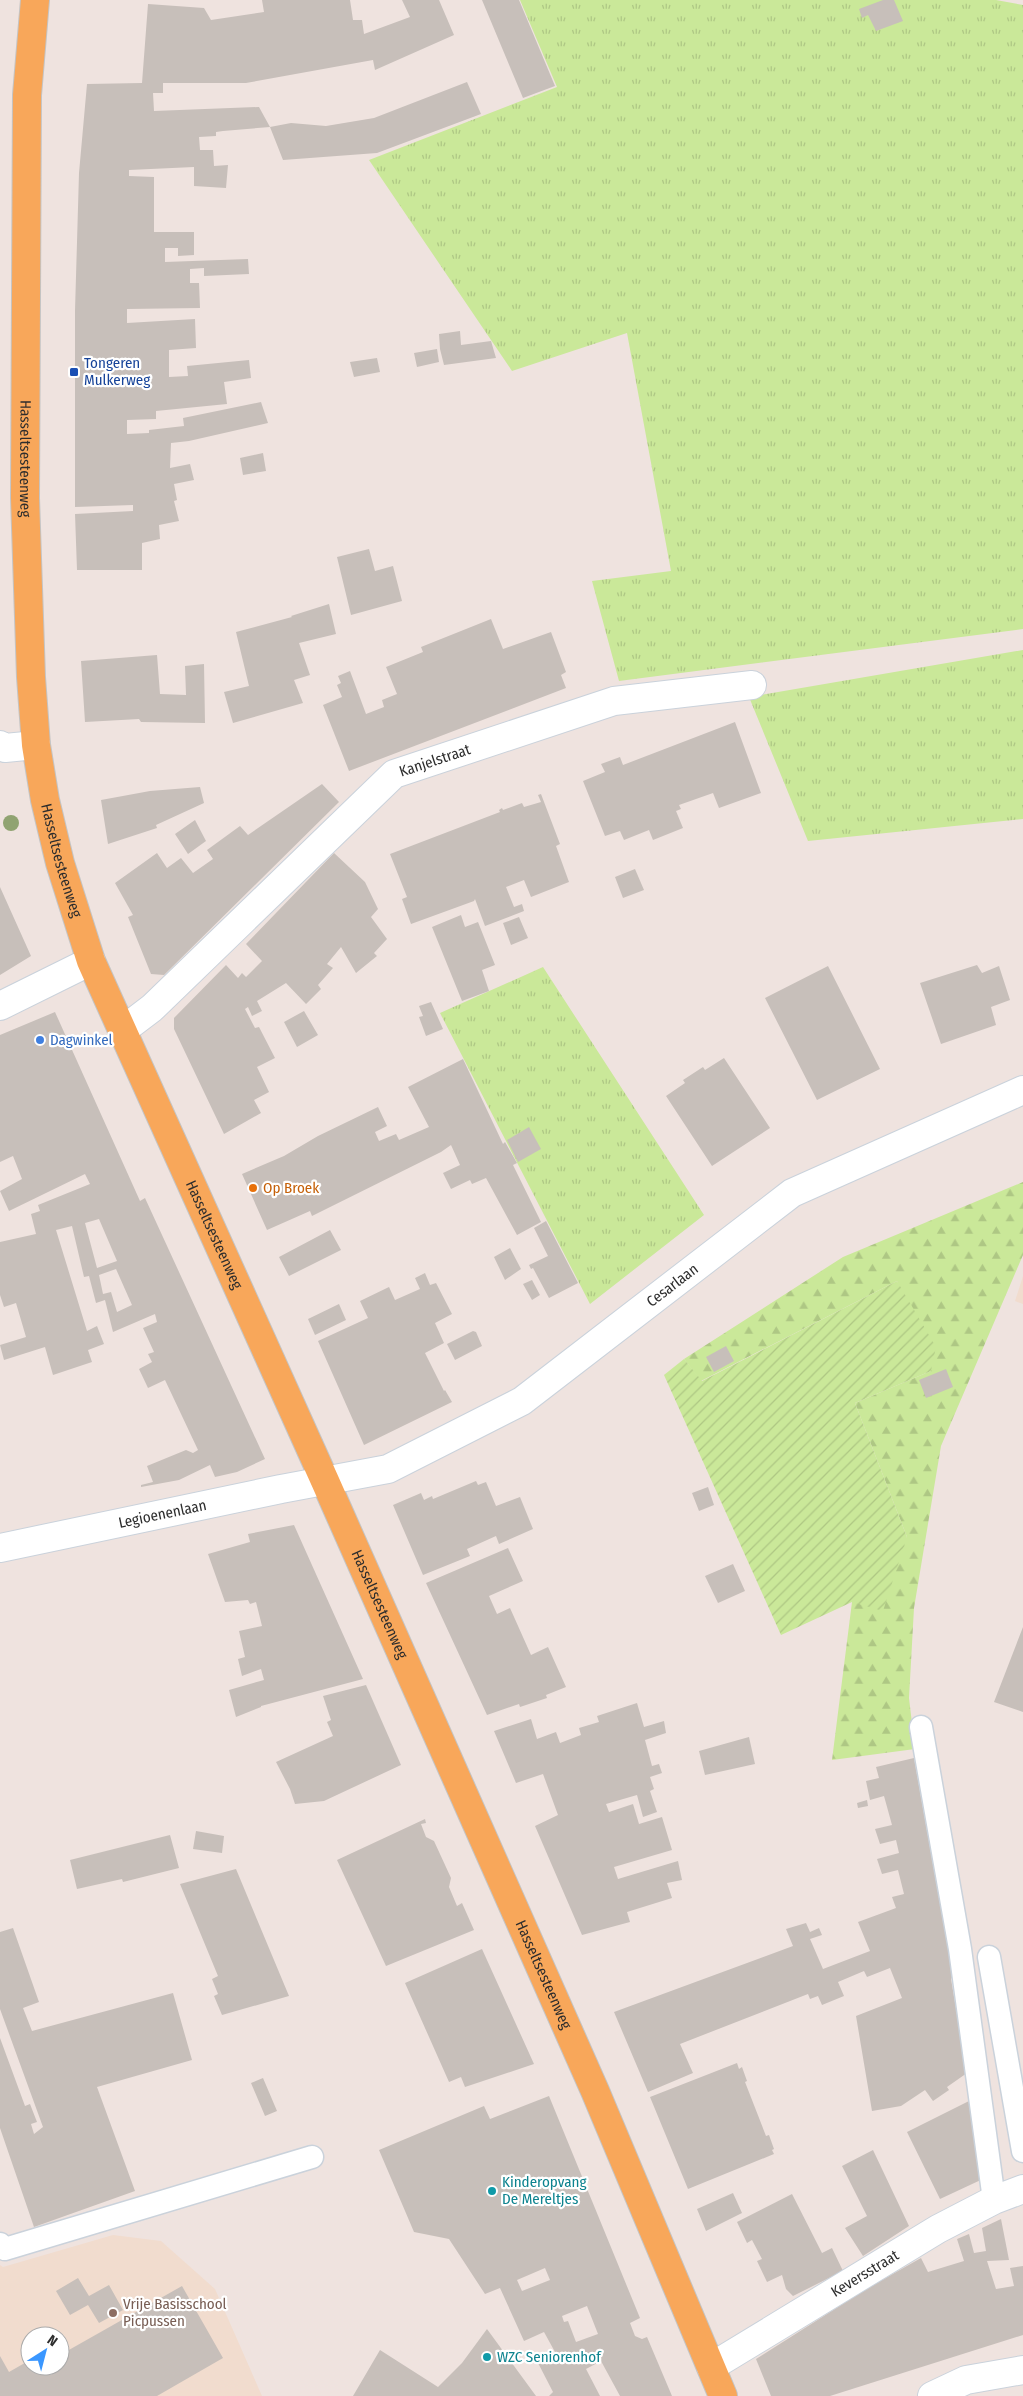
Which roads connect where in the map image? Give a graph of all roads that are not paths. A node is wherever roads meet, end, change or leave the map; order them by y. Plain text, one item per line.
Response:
1 (35, 0) edge
2 (752, 685) dead end
3 (0, 745) edge
4 (36, 745) junction
5 (91, 961) junction
6 (0, 1006) edge
7 (123, 1030) junction
8 (1023, 1090) edge
9 (325, 1481) junction
10 (0, 1548) edge
11 (921, 1727) dead end
12 (989, 1957) dead end
13 (1023, 2151) edge
14 (312, 2157) dead end
15 (1023, 2189) edge
16 (994, 2200) junction
17 (0, 2244) edge
18 (711, 2367) junction
19 (1023, 2370) edge
20 (723, 2396) edge
21 (932, 2396) edge

1 - 4 main road, Hasseltsesteenweg
2 - 7 street, Kanjelstraat
3 - 4 street
4 - 5 main road, Hasseltsesteenweg
5 - 6 street
5 - 7 main road, Hasseltsesteenweg
7 - 9 main road, Hasseltsesteenweg
8 - 9 street, Cesarlaan
9 - 10 street, Legioenenlaan
9 - 18 main road, Hasseltsesteenweg
11 - 16 lane
12 - 13 lane
14 - 17 lane
15 - 16 street, Keversstraat
16 - 18 street, Keversstraat
18 - 20 main road, Hasseltsesteenweg
19 - 21 street

